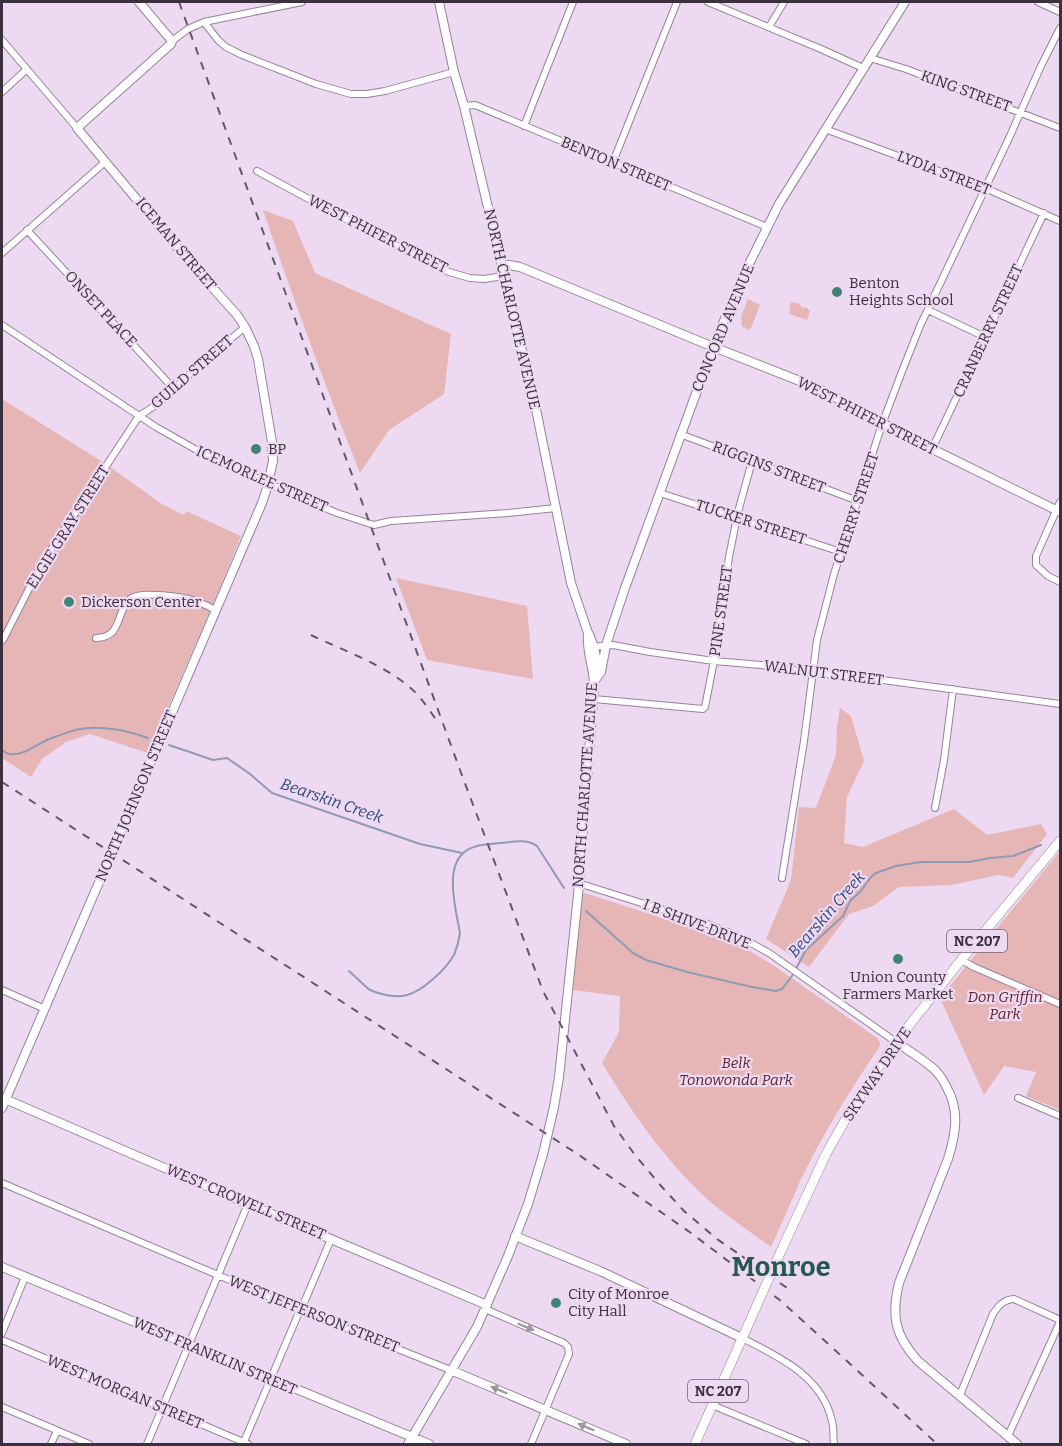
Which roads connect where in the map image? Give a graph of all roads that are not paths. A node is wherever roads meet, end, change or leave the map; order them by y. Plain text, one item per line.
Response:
1 (139, 2) edge
2 (302, 2) edge
3 (439, 2) edge
4 (573, 2) edge
5 (677, 2) edge
6 (708, 2) edge
7 (784, 2) edge
8 (905, 2) edge
9 (1038, 2) edge
10 (1060, 12) edge
11 (204, 22) junction
12 (769, 27) junction
13 (1060, 28) edge
14 (2, 40) edge
15 (171, 42) junction
16 (870, 58) junction
17 (863, 68) junction
18 (27, 69) junction
19 (454, 72) junction
20 (2, 92) edge
21 (464, 106) junction
22 (1021, 112) junction
23 (524, 126) junction
24 (77, 128) junction
25 (1060, 128) edge
26 (825, 129) junction
27 (105, 162) junction
28 (613, 162) junction
29 (257, 171) dead end
30 (985, 188) junction
31 (1044, 213) junction
32 (1060, 221) edge
33 (767, 227) junction
34 (27, 230) junction
35 (2, 253) edge
36 (502, 266) junction
37 (504, 276) junction
38 (928, 310) junction
39 (2, 326) edge
40 (244, 327) junction
41 (985, 337) junction
42 (712, 346) junction
43 (174, 389) junction
44 (140, 416) junction
45 (883, 424) junction
46 (680, 434) junction
47 (932, 449) junction
48 (752, 461) junction
49 (268, 483) junction
50 (660, 493) junction
51 (858, 501) junction
52 (556, 508) junction
53 (1059, 508) edge
54 (736, 518) junction
55 (841, 552) junction
56 (1060, 582) edge
57 (215, 610) junction
58 (96, 638) dead end
59 (3, 640) edge
60 (606, 645) junction
61 (591, 647) junction
62 (714, 661) junction
63 (813, 673) junction
64 (595, 680) junction
65 (953, 689) junction
66 (594, 699) junction
67 (1060, 704) edge
68 (935, 808) dead end
69 (1060, 841) edge
70 (782, 878) dead end
71 (578, 883) junction
72 (961, 960) junction
73 (2, 990) edge
74 (1060, 1004) edge
75 (45, 1009) junction
76 (896, 1042) junction
77 (1018, 1098) dead end
78 (3, 1104) edge
79 (1060, 1116) edge
80 (2, 1184) edge
81 (248, 1204) junction
82 (515, 1236) junction
83 (331, 1239) junction
84 (2, 1267) edge
85 (218, 1275) junction
86 (25, 1277) junction
87 (486, 1307) junction
88 (301, 1310) junction
89 (1060, 1321) edge
90 (2, 1333) edge
91 (742, 1338) junction
92 (2, 1340) edge
93 (189, 1345) junction
94 (453, 1371) junction
95 (270, 1379) junction
96 (960, 1395) junction
97 (712, 1405) junction
98 (2, 1407) edge
99 (162, 1408) junction
100 (546, 1410) junction
101 (57, 1431) junction
102 (1008, 1436) junction
103 (410, 1441) edge
104 (610, 1441) edge
105 (51, 1444) edge
106 (89, 1444) edge
107 (147, 1444) edge
108 (245, 1444) edge
109 (429, 1444) edge
110 (531, 1444) edge
111 (626, 1444) edge
112 (695, 1444) edge
113 (806, 1444) edge
114 (834, 1444) edge
115 (1017, 1444) edge

1 - 15 main road
2 - 11 street
3 - 19 main road, NORTH CHARLOTTE AVENUE
4 - 23 street
5 - 28 street
6 - 12 street
7 - 12 street
8 - 16 main road, CONCORD AVENUE
9 - 10 street
11 - 15 street
11 - 19 street
12 - 17 street
13 - 22 street, CHERRY STREET
14 - 18 street, ICEMAN STREET
15 - 24 main road
16 - 17 main road, CONCORD AVENUE
16 - 22 street, KING STREET
17 - 26 main road, CONCORD AVENUE
18 - 20 street
18 - 24 street, ICEMAN STREET
19 - 21 main road, NORTH CHARLOTTE AVENUE
21 - 23 street, BENTON STREET
21 - 36 main road, NORTH CHARLOTTE AVENUE
22 - 25 street, KING STREET
22 - 30 street, CHERRY STREET
23 - 28 street, BENTON STREET
24 - 27 main road, ICEMAN STREET
26 - 30 street, LYDIA STREET
26 - 33 main road, CONCORD AVENUE
27 - 34 street
27 - 40 main road, ICEMAN STREET
28 - 33 street, BENTON STREET
29 - 37 street, WEST PHIFER STREET
30 - 31 street, LYDIA STREET
30 - 38 street, CHERRY STREET
31 - 32 street, LYDIA STREET
31 - 41 street, CRANBERRY STREET
33 - 42 main road, CONCORD AVENUE
34 - 35 street
34 - 43 street, ONSET PLACE
36 - 37 main road, NORTH CHARLOTTE AVENUE
36 - 42 main road, WEST PHIFER STREET
37 - 52 main road, NORTH CHARLOTTE AVENUE
38 - 41 street
38 - 45 street, CHERRY STREET
39 - 44 street, ICEMORLEE STREET
40 - 43 street, GUILD STREET
40 - 49 main road, ICEMAN STREET
41 - 47 street, CRANBERRY STREET
42 - 45 main road, WEST PHIFER STREET
42 - 46 main road, CONCORD AVENUE
43 - 44 street, GUILD STREET
44 - 49 street, ICEMORLEE STREET
44 - 59 street, ELGIE GRAY STREET
45 - 47 main road, WEST PHIFER STREET
45 - 51 street, CHERRY STREET
46 - 48 street, RIGGINS STREET
46 - 50 main road, CONCORD AVENUE
47 - 53 main road, WEST PHIFER STREET
48 - 51 street, RIGGINS STREET
48 - 54 street, PINE STREET
49 - 52 street, ICEMORLEE STREET
49 - 57 main road, NORTH JOHNSON STREET
50 - 54 street, TUCKER STREET
50 - 60 main road, CONCORD AVENUE
51 - 55 street, CHERRY STREET
52 - 61 main road, NORTH CHARLOTTE AVENUE
53 - 56 street
54 - 55 street, TUCKER STREET
54 - 62 street, PINE STREET
55 - 63 street, CHERRY STREET
57 - 58 street
57 - 75 main road, NORTH JOHNSON STREET
60 - 61 street, WALNUT STREET
60 - 62 street, WALNUT STREET
60 - 64 main road, CONCORD AVENUE
61 - 64 main road
62 - 63 street, WALNUT STREET
62 - 66 street, PINE STREET
63 - 65 street, WALNUT STREET
63 - 70 street, CHERRY STREET
64 - 66 main road, NORTH CHARLOTTE AVENUE
65 - 67 street, WALNUT STREET
65 - 68 street
66 - 71 main road, NORTH CHARLOTTE AVENUE
69 - 72 main road, SKYWAY DRIVE / NC 207
71 - 76 street, I B SHIVE DRIVE
71 - 82 main road, NORTH CHARLOTTE AVENUE
72 - 74 street
72 - 76 main road, SKYWAY DRIVE / NC 207
73 - 75 street
75 - 78 main road, NORTH JOHNSON STREET
76 - 91 main road, SKYWAY DRIVE / NC 207, bridge
76 - 96 main road
77 - 79 street
78 - 81 main road, WEST CROWELL STREET
80 - 85 street, WEST JEFFERSON STREET
81 - 83 main road, WEST CROWELL STREET
81 - 85 street
82 - 87 main road, NORTH CHARLOTTE AVENUE
82 - 91 main road
83 - 87 main road, WEST CROWELL STREET
83 - 88 street
84 - 86 main road, WEST FRANKLIN STREET
85 - 88 street, WEST JEFFERSON STREET
85 - 93 street
86 - 90 street
86 - 93 main road, WEST FRANKLIN STREET
87 - 94 main road, NORTH CHARLOTTE AVENUE
87 -> 100 street, WEST CROWELL STREET
88 - 94 street, WEST JEFFERSON STREET
88 - 95 street
89 - 96 street
89 - 102 street
91 - 97 main road, NC 207
91 - 114 street
92 - 99 street, WEST MORGAN STREET
93 - 95 main road, WEST FRANKLIN STREET
93 - 99 street
100 -> 94 main road, WEST JEFFERSON STREET
94 - 103 main road, NORTH CHARLOTTE AVENUE
95 - 103 main road, WEST FRANKLIN STREET
95 - 108 street
96 - 102 main road
97 - 112 main road, NC 207
97 - 113 street
98 - 101 street
99 - 107 street
99 - 108 street, WEST MORGAN STREET
104 -> 100 main road, WEST JEFFERSON STREET
100 - 110 street
101 - 105 street
101 - 106 street
102 - 115 main road
103 - 109 main road, WEST FRANKLIN STREET
104 - 111 main road, WEST JEFFERSON STREET

